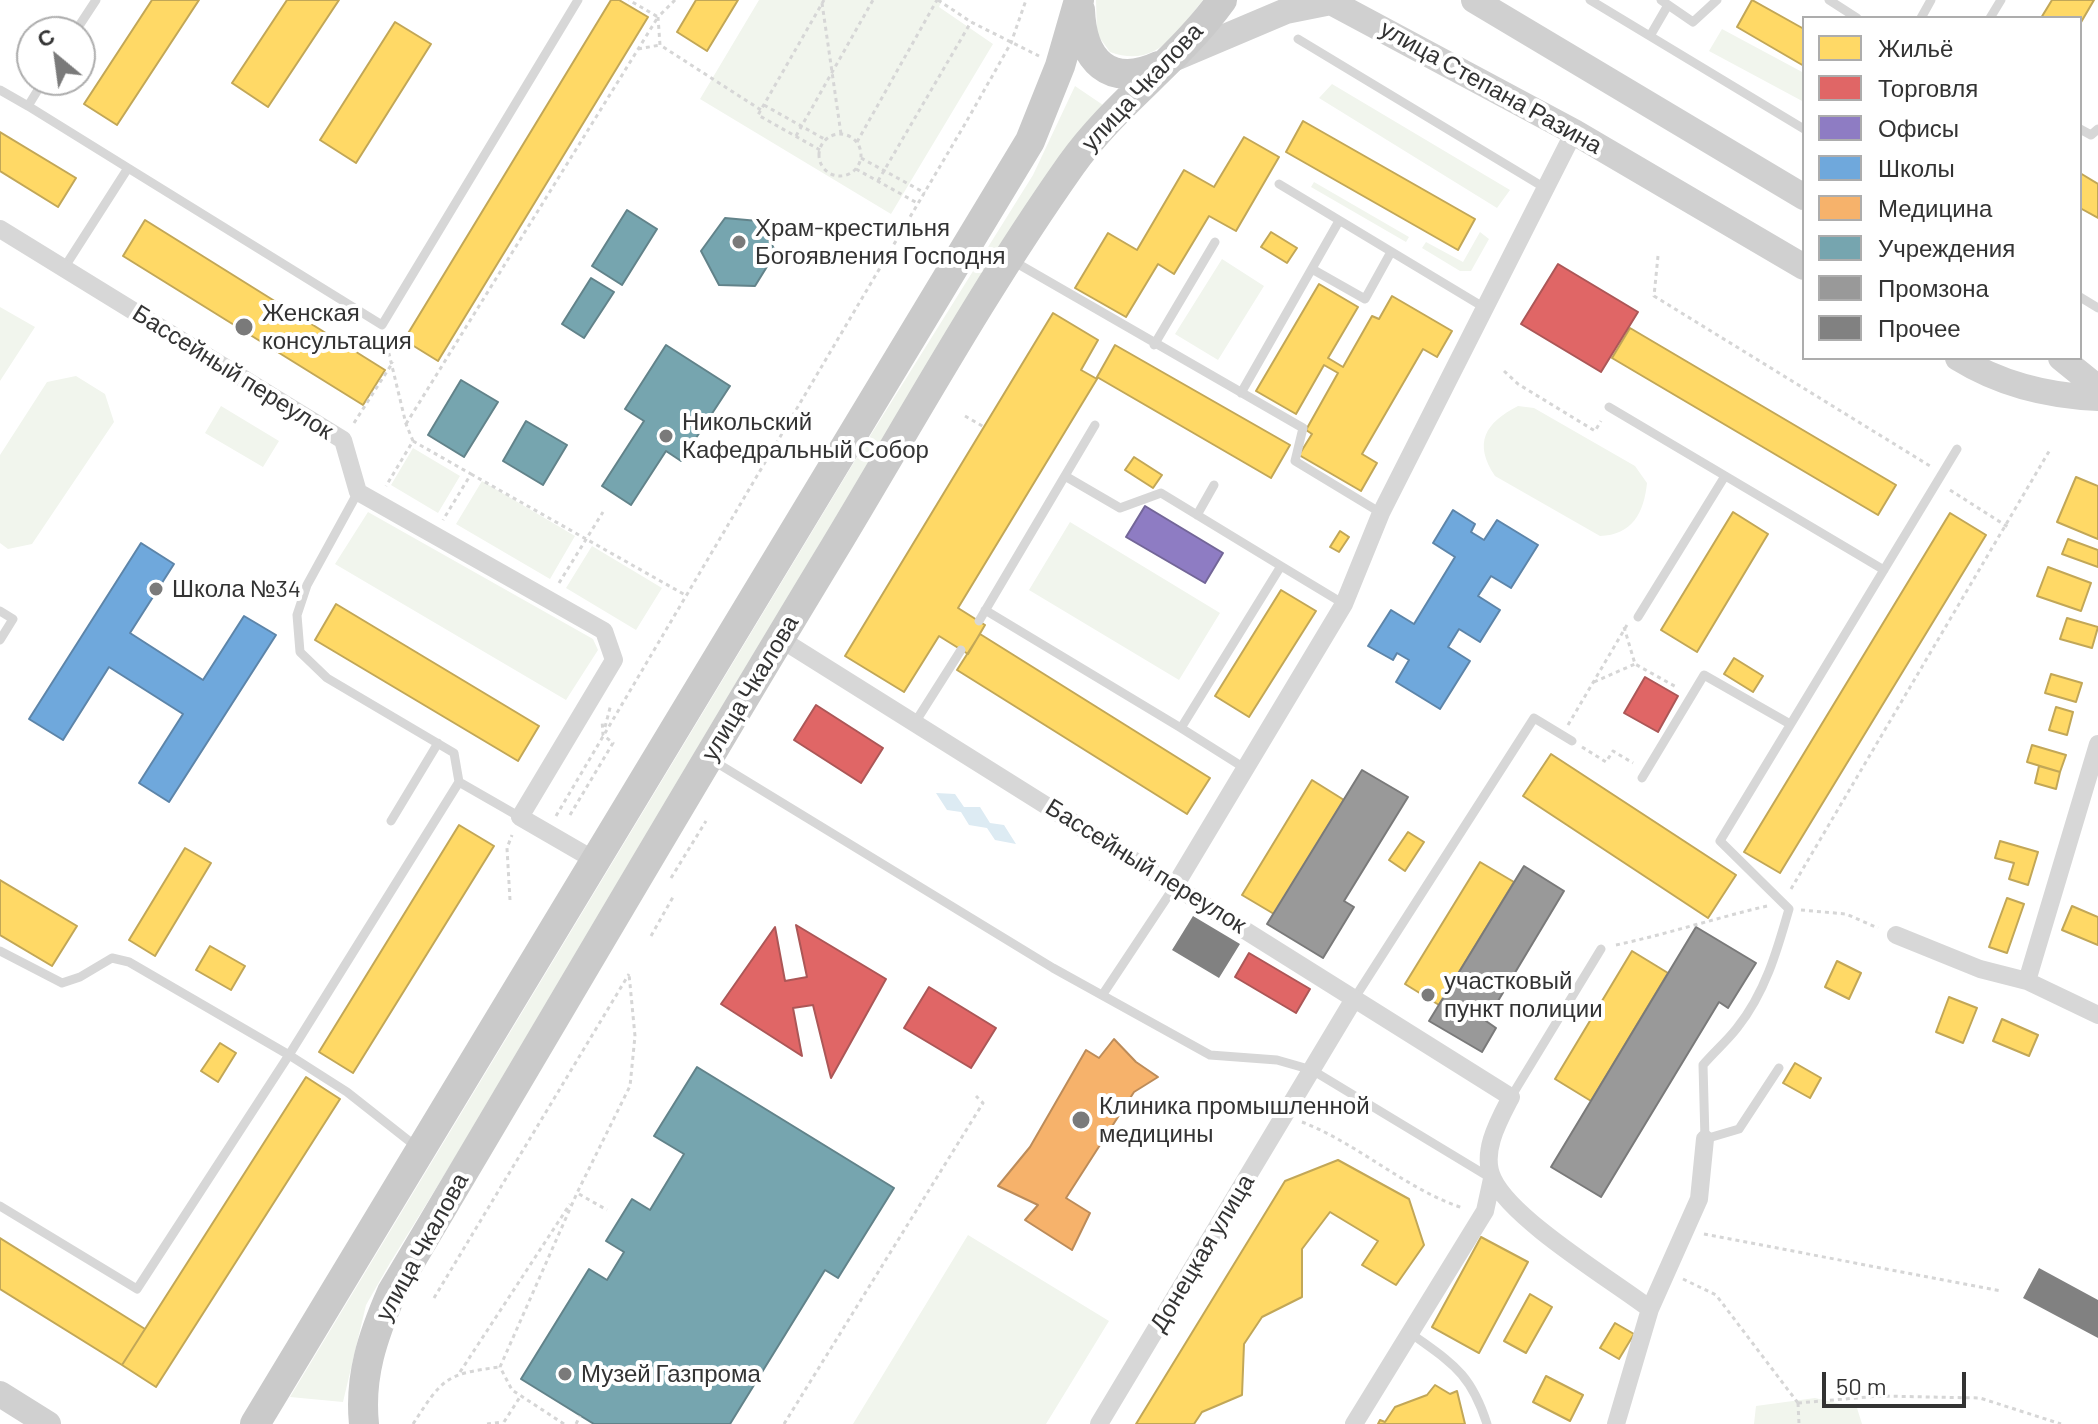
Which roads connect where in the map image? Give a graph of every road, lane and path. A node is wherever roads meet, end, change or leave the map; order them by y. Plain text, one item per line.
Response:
1 (578, 0) edge
2 (629, 0) edge
3 (675, 0) edge
4 (873, 0) edge
5 (937, 0) edge
6 (1026, 0) edge
7 (1079, 0) edge
8 (1222, 0) edge
9 (1474, 0) edge
10 (1590, 0) edge
11 (1717, 0) edge
12 (1829, 0) edge
13 (1330, 1) edge
14 (823, 2) edge
15 (1664, 2) edge
16 (1854, 16) edge
17 (658, 17) junction
18 (971, 22) junction
19 (1650, 36) junction
20 (1298, 39) dead end
21 (1011, 43) junction
22 (660, 45) junction
23 (638, 49) junction
24 (1039, 56) dead end
25 (1164, 63) junction
26 (833, 72) junction
27 (0, 90) edge
28 (34, 96) edge
29 (28, 106) junction
30 (762, 107) junction
31 (802, 126) junction
32 (1802, 128) edge
33 (1574, 132) junction
34 (841, 134) junction
35 (796, 136) junction
36 (826, 140) junction
37 (857, 142) junction
38 (820, 150) junction
39 (861, 158) junction
40 (128, 168) junction
41 (856, 169) junction
42 (885, 171) junction
43 (878, 181) junction
44 (1279, 184) dead end
45 (1547, 189) junction
46 (925, 193) junction
47 (1802, 196) edge
48 (919, 204) junction
49 (1339, 221) junction
50 (0, 229) edge
51 (1215, 242) dead end
52 (1391, 252) junction
53 (1658, 256) dead end
54 (1009, 259) junction
55 (1802, 266) edge
56 (64, 268) junction
57 (1312, 269) junction
58 (1487, 310) junction
59 (382, 325) junction
60 (1154, 345) junction
61 (1961, 360) edge
62 (2063, 360) edge
63 (393, 362) junction
64 (1504, 371) dead end
65 (2098, 388) edge
66 (1241, 393) junction
67 (2098, 398) edge
68 (1609, 407) joint
69 (965, 416) dead end
70 (406, 424) junction
71 (1095, 425) dead end
72 (984, 427) dead end
73 (343, 440) junction
74 (413, 441) junction
75 (2051, 448) dead end
76 (1957, 449) dead end
77 (471, 474) junction
78 (1065, 476) junction
79 (1725, 476) junction
80 (1940, 478) junction
81 (1214, 485) dead end
82 (358, 492) junction
83 (382, 492) dead end
84 (603, 512) dead end
85 (1381, 513) junction
86 (1197, 515) junction
87 (440, 526) dead end
88 (2008, 527) junction
89 (585, 539) junction
90 (1281, 566) junction
91 (1884, 570) junction
92 (688, 596) junction
93 (549, 600) junction
94 (1344, 604) junction
95 (985, 610) junction
96 (0, 611) edge
97 (1638, 617) joint
98 (979, 621) dead end
99 (1624, 627) junction
100 (779, 638) junction
101 (0, 640) edge
102 (961, 650) dead end
103 (1635, 664) junction
104 (1666, 681) dead end
105 (1593, 682) junction
106 (615, 690) dead end
107 (916, 721) junction
108 (1790, 724) junction
109 (1181, 728) junction
110 (603, 735) junction
111 (1563, 735) junction
112 (1572, 741) joint
113 (438, 743) junction
114 (2098, 744) edge
115 (708, 758) junction
116 (1246, 769) junction
117 (1644, 774) joint
118 (459, 782) junction
119 (570, 815) dead end
120 (520, 817) junction
121 (554, 819) dead end
122 (391, 821) dead end
123 (706, 821) dead end
124 (596, 861) junction
125 (671, 878) dead end
126 (1176, 884) junction
127 (673, 897) dead end
128 (510, 900) dead end
129 (1786, 906) junction
130 (1896, 935) joint
131 (651, 936) dead end
132 (1601, 949) joint
133 (0, 951) edge
134 (2027, 981) junction
135 (1103, 994) junction
136 (1354, 999) junction
137 (2098, 1015) edge
138 (289, 1055) junction
139 (1779, 1068) dead end
140 (1312, 1070) junction
141 (976, 1096) dead end
142 (1511, 1097) junction
143 (1250, 1101) dead end
144 (1272, 1110) dead end
145 (1295, 1119) dead end
146 (1705, 1139) junction
147 (421, 1150) junction
148 (1492, 1179) junction
149 (577, 1193) junction
150 (0, 1206) edge
151 (607, 1210) dead end
152 (1522, 1214) junction
153 (1483, 1215) junction
154 (1685, 1230) junction
155 (1666, 1271) junction
156 (2001, 1291) dead end
157 (434, 1298) dead end
158 (1650, 1309) junction
159 (1409, 1332) junction
160 (500, 1367) junction
161 (460, 1372) junction
162 (0, 1394) edge
163 (520, 1397) junction
164 (1798, 1403) junction
165 (580, 1416) dead end
166 (1619, 1421) edge
167 (504, 1423) edge
168 (48, 1424) edge
169 (255, 1424) edge
170 (364, 1424) edge
171 (413, 1424) edge
172 (487, 1424) edge
173 (564, 1424) edge
174 (576, 1424) edge
175 (784, 1424) edge
176 (1099, 1424) edge
177 (1354, 1424) edge
178 (1487, 1424) edge
179 (1799, 1424) edge
180 (2061, 1424) edge

1 - 59 lane
2 - 17 path
3 - 17 path
4 - 26 path
5 - 18 path
5 - 37 path
6 - 21 path
7 - 25 main road
7 - 124 main road, улица Чкалова
8 - 25 main road, улица Чкалова
9 - 47 main road
10 - 19 lane
11 - 15 lane
12 - 16 lane
13 - 25 main road, улица Степана Разина
13 - 33 main road, улица Степана Разина
14 - 26 path
14 - 30 path
15 - 19 lane
17 - 22 path
17 - 23 path
18 - 21 path
18 - 42 path
19 - 32 lane
20 - 45 lane
21 - 24 path
21 - 46 path
22 - 23 path
22 - 30 path
23 - 70 path
25 - 54 main road, улица Чкалова
26 - 31 path
26 - 34 path
27 - 29 lane
28 - 29 lane
29 - 40 lane
30 - 31 path
30 - 35 path
31 - 35 path
31 - 36 path
33 - 45 street
33 - 55 main road, улица Степана Разина
34 - 36 path
34 - 37 path
35 - 38 path
36 - 38 path
37 - 39 path
38 - 41 path
39 - 41 path
39 - 42 path
40 - 56 lane
40 - 59 lane
41 - 43 path
42 - 43 path
42 - 46 path
43 - 48 path
44 - 49 lane
45 - 58 street
46 - 48 path
48 - 92 path
49 - 52 lane
49 - 57 lane
50 - 56 street, Бассейный переулок
51 - 60 lane
52 - 57 lane
52 - 58 lane
53 - 80 path
54 - 60 lane
54 - 100 main road, улица Чкалова
56 - 73 street, Бассейный переулок
57 - 66 lane
58 - 85 street
59 - 63 path
60 - 66 lane
61 - 67 main road
62 - 65 main road
63 - 70 path
63 - 73 path
64 - 68 path
66 - 85 lane
68 - 79 lane
69 - 72 path
70 - 74 path
71 - 78 lane
73 - 82 street, Бассейный переулок
74 - 77 path
74 - 83 path
75 - 88 path
76 - 80 lane
77 - 87 path
77 - 89 path
78 - 86 lane
78 - 95 lane
79 - 91 lane
79 - 97 lane
80 - 88 path
80 - 91 lane
81 - 86 lane
82 - 93 street
82 - 113 lane
84 - 89 path
85 - 94 street
86 - 90 lane
88 - 129 path
89 - 92 path
89 - 93 path
90 - 94 lane
90 - 109 lane
91 - 108 lane
92 - 110 path
93 - 120 street
94 - 116 street
95 - 98 lane
95 - 109 lane
96 - 101 lane
97 - 99 path
99 - 103 path
99 - 105 path
100 - 107 street, Бассейный переулок
100 - 115 main road, улица Чкалова
102 - 107 lane
103 - 104 path
103 - 105 path
105 - 111 path
106 - 110 path
107 - 126 street, Бассейный переулок
108 - 117 lane
108 - 129 lane
109 - 116 lane
110 - 119 path
110 - 121 path
111 - 112 lane
111 - 136 lane
112 - 117 path
113 - 118 lane
113 - 122 lane
114 - 134 street
115 - 135 lane
115 - 170 main road, улица Чкалова
116 - 126 street
118 - 120 lane
118 - 138 lane
120 - 124 street
120 - 128 path
123 - 125 path
124 - 147 main road, улица Чкалова
126 - 135 lane
126 - 136 street, Бассейный переулок
127 - 131 path
129 - 130 path
129 - 132 path
129 - 146 lane
130 - 134 street
132 - 142 lane
133 - 138 lane
134 - 137 street
135 - 140 lane
136 - 140 street, Донецкая улица
136 - 142 street, Бассейный переулок
138 - 147 lane
138 - 150 lane
139 - 146 lane
140 - 148 lane
140 - 176 street, Донецкая улица
141 - 175 path
142 - 148 street
143 - 144 path
145 - 153 path
146 - 154 street
147 - 169 main road, улица Чкалова
148 - 152 street
148 - 153 street
149 - 151 path
149 - 157 path
149 - 160 path
149 - 161 path
152 - 153 street
152 - 158 street
153 - 159 street
154 - 155 street
154 - 156 path
155 - 158 street
155 - 164 path
158 - 166 street
159 - 177 street
159 - 178 lane
160 - 161 path
160 - 163 path
161 - 171 path
162 - 168 main road
163 - 167 path
163 - 173 path
164 - 179 path
164 - 180 path
165 - 174 path
167 - 172 path

